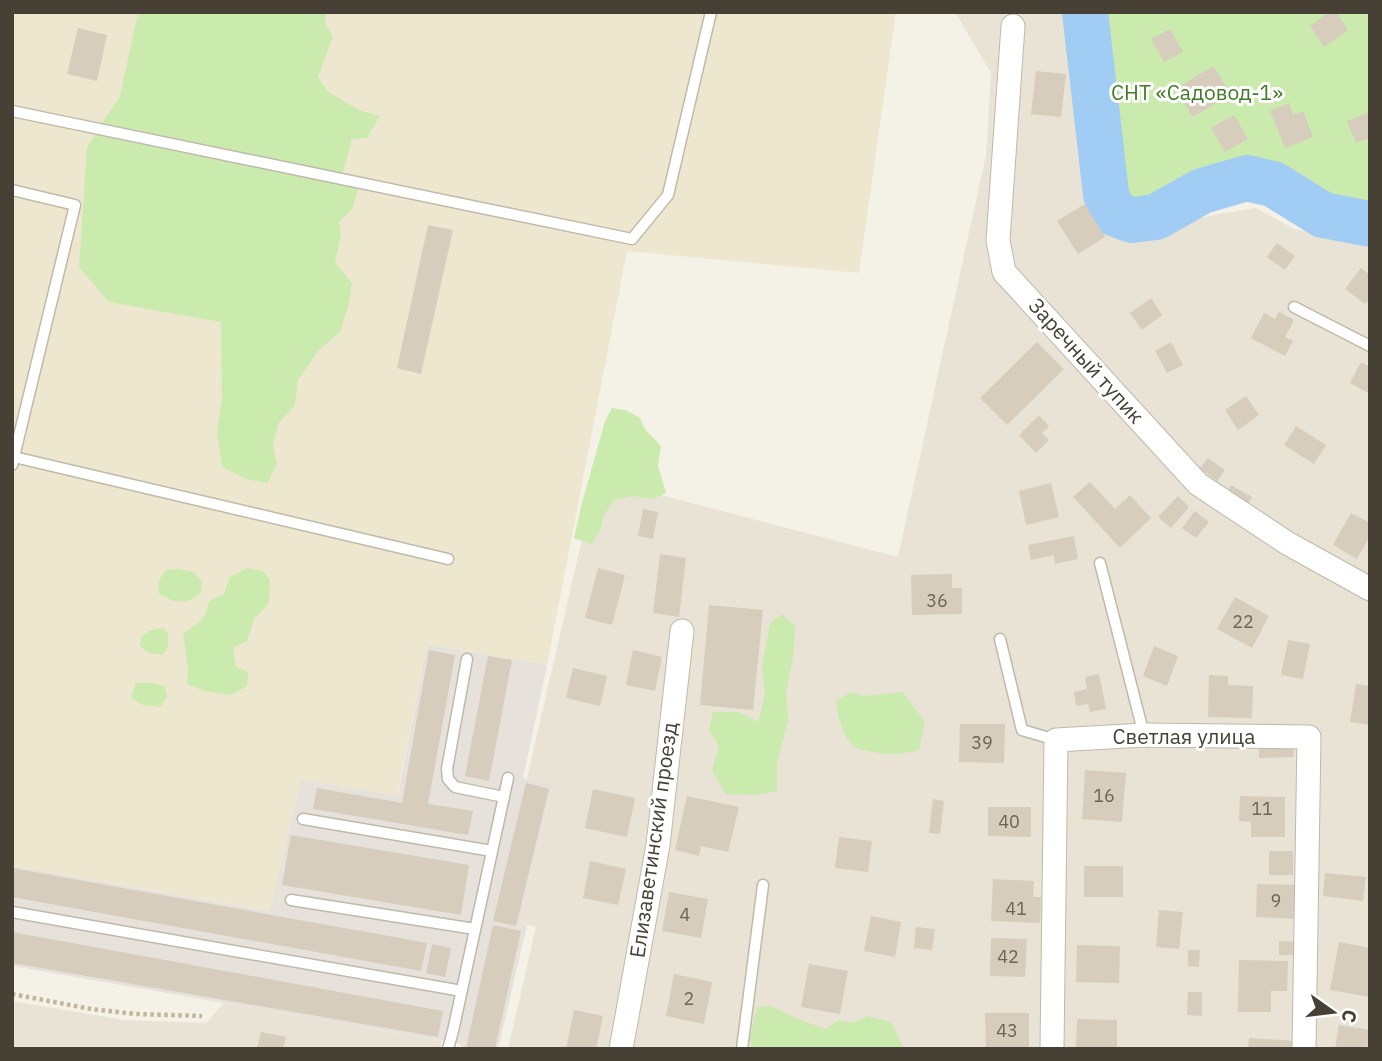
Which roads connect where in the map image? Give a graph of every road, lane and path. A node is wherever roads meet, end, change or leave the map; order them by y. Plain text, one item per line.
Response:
1 (711, 12) edge
2 (1013, 26) dead end
3 (12, 111) edge
4 (12, 190) edge
5 (1294, 307) dead end
6 (1370, 346) edge
7 (13, 461) edge
8 (448, 559) dead end
9 (1100, 564) dead end
10 (1370, 589) edge
11 (682, 631) dead end
12 (1000, 639) dead end
13 (467, 659) dead end
14 (1144, 735) junction
15 (1056, 740) junction
16 (508, 778) dead end
17 (504, 797) junction
18 (303, 820) dead end
19 (492, 851) junction
20 (763, 885) dead end
21 (291, 900) dead end
22 (12, 912) edge
23 (475, 929) junction
24 (461, 991) junction
25 (12, 994) edge
26 (202, 1016) dead end
27 (447, 1049) edge
28 (621, 1049) edge
29 (743, 1049) edge
30 (1052, 1049) edge
31 (1304, 1049) edge

1 - 3 lane
2 - 10 street, Заречный тупик
4 - 7 lane
5 - 6 lane
7 - 8 lane
9 - 14 lane
11 - 28 street, Елизаветинский проезд
12 - 15 lane
13 - 17 lane
14 - 15 street, Светлая улица
14 - 31 street, Светлая улица
15 - 30 street
16 - 17 lane
17 - 19 lane
18 - 19 lane
19 - 23 lane
20 - 29 lane
21 - 23 lane
22 - 24 lane
23 - 24 lane
24 - 27 lane
25 - 26 path

